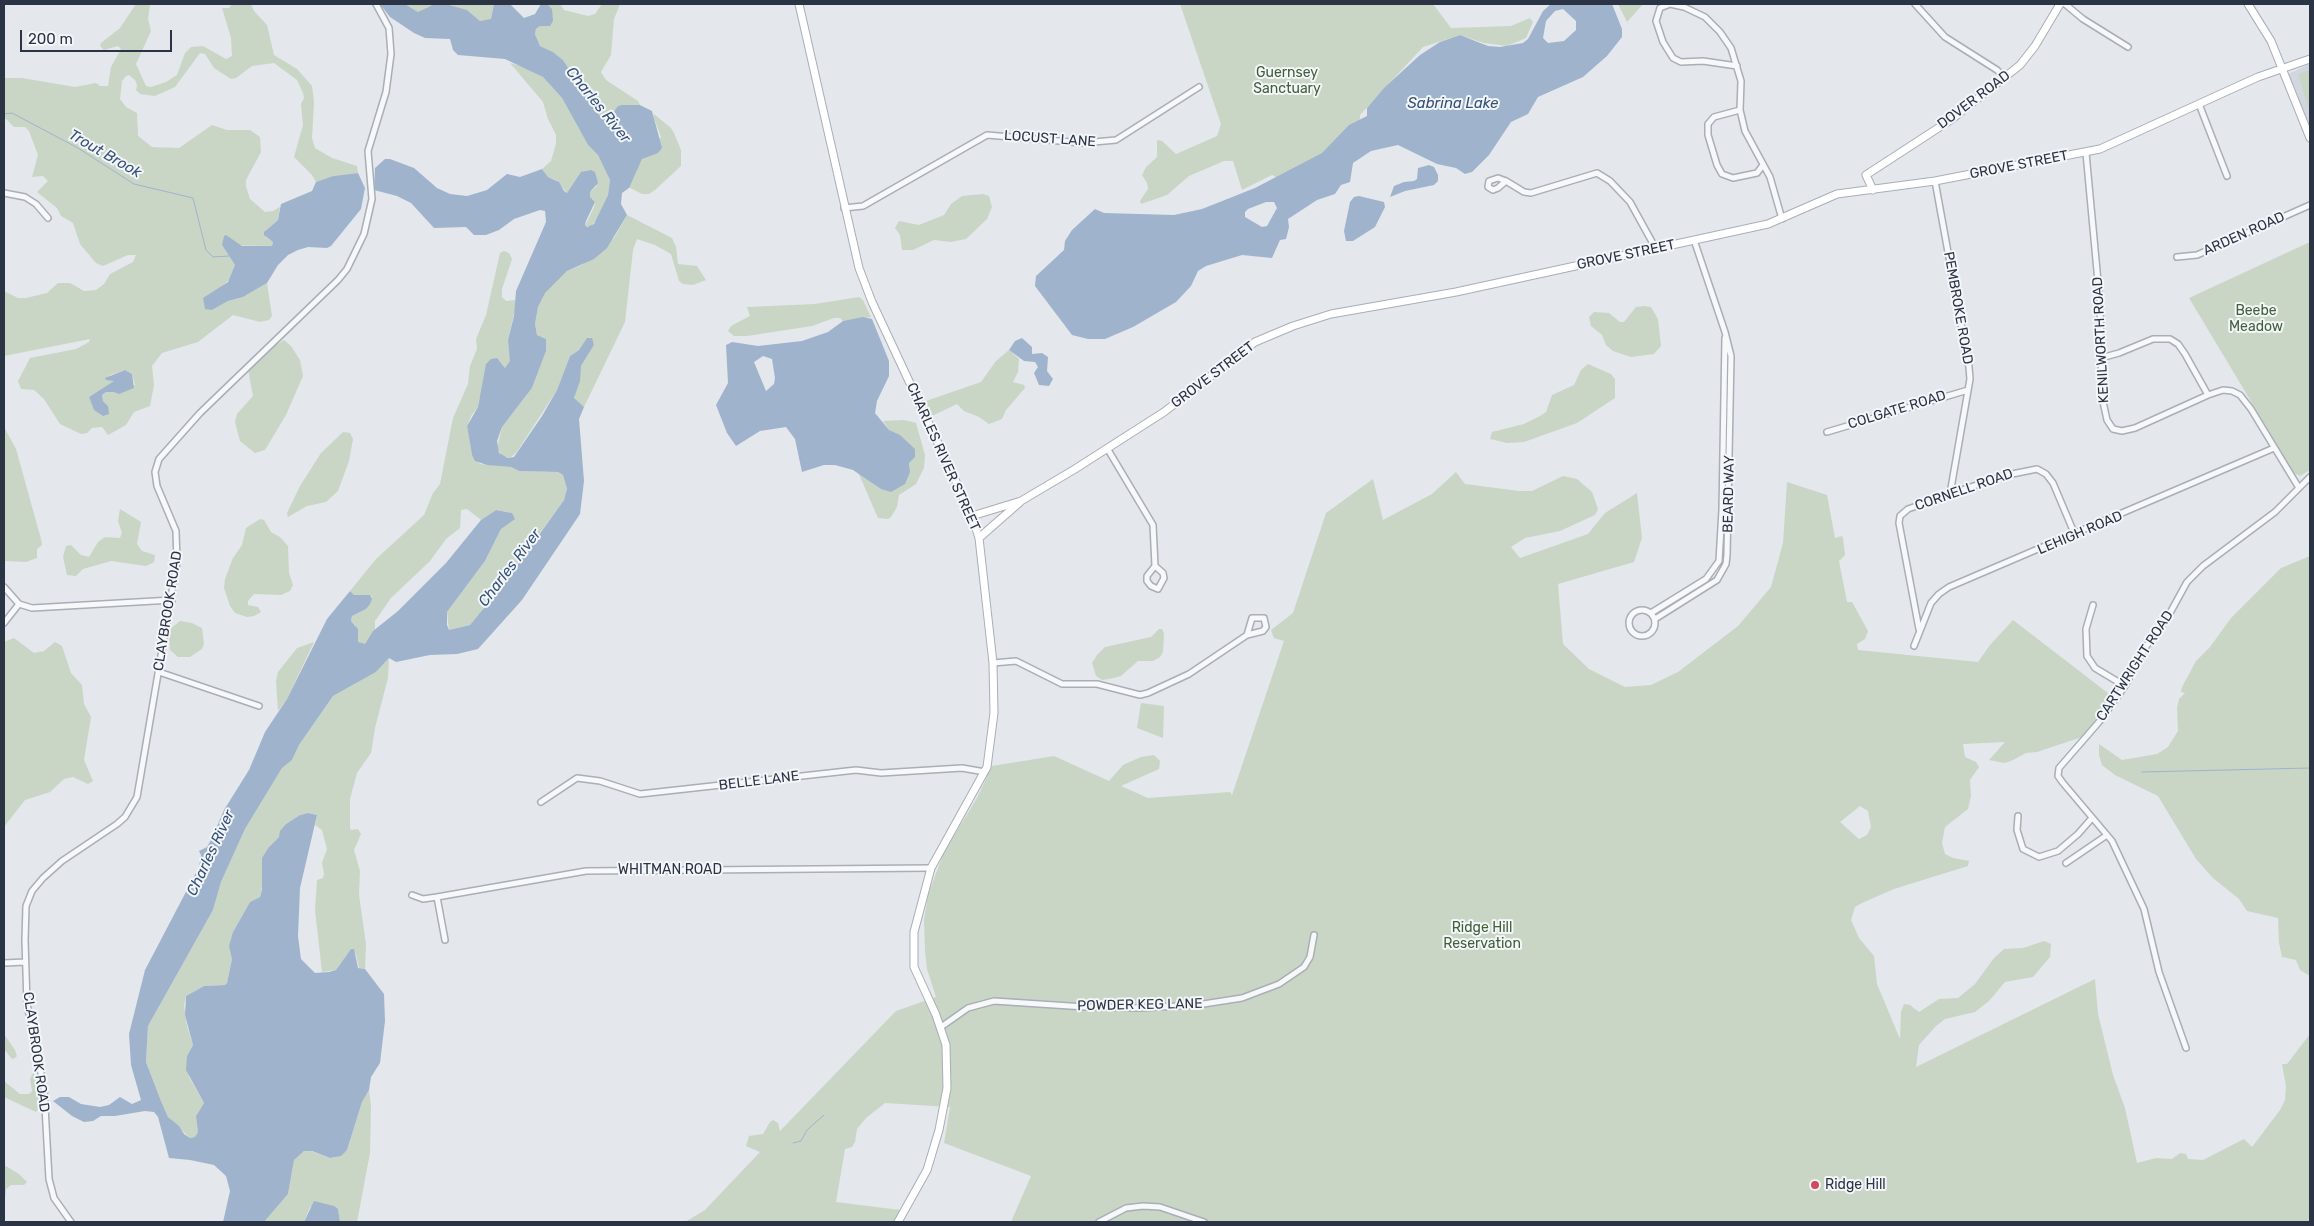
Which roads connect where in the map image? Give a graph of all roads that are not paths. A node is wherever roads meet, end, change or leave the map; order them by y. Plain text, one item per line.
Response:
1 (376, 4) edge
2 (799, 4) edge
3 (1670, 4) edge
4 (1915, 4) edge
5 (2060, 4) edge
6 (2066, 4) edge
7 (2248, 4) edge
8 (2128, 47) dead end
9 (2310, 59) edge
10 (1737, 66) junction
11 (2282, 68) junction
12 (2005, 78) junction
13 (1199, 87) dead end
14 (2199, 104) junction
15 (1740, 110) junction
16 (2310, 138) edge
17 (2086, 153) junction
18 (1763, 165) junction
19 (1757, 172) junction
20 (1768, 174) junction
21 (2228, 176) dead end
22 (1506, 181) dead end
23 (1935, 181) junction
24 (1872, 190) junction
25 (4, 193) edge
26 (2310, 205) edge
27 (844, 208) junction
28 (48, 218) dead end
29 (1782, 219) junction
30 (1694, 240) junction
31 (1656, 249) junction
32 (2177, 257) dead end
33 (1725, 332) junction
34 (2101, 358) junction
35 (1968, 390) junction
36 (2208, 395) junction
37 (1827, 432) dead end
38 (1107, 448) junction
39 (2274, 448) junction
40 (2310, 477) edge
41 (2299, 488) junction
42 (1950, 494) junction
43 (1021, 501) junction
44 (972, 516) junction
45 (2075, 535) junction
46 (979, 538) junction
47 (1155, 566) dead end
48 (4, 587) edge
49 (172, 600) junction
50 (19, 604) junction
51 (2093, 605) dead end
52 (1651, 613) junction
53 (1655, 619) junction
54 (4, 623) edge
55 (1919, 630) junction
56 (1247, 635) dead end
57 (1914, 646) dead end
58 (993, 663) junction
59 (158, 672) junction
60 (2125, 686) junction
61 (259, 706) dead end
62 (986, 772) junction
63 (541, 802) dead end
64 (2018, 816) dead end
65 (2092, 818) junction
66 (2107, 835) junction
67 (2066, 863) dead end
68 (931, 868) junction
69 (412, 895) dead end
70 (437, 897) junction
71 (1314, 936) dead end
72 (445, 940) dead end
73 (26, 962) junction
74 (4, 963) edge
75 (941, 1027) junction
76 (2186, 1048) dead end
77 (71, 1222) edge
78 (898, 1222) edge
79 (1099, 1222) edge
80 (1204, 1222) edge

1 - 49 street, CLAYBROOK ROAD
2 - 27 street, CHARLES RIVER STREET
3 - 10 street
3 - 10 street
4 - 12 street
5 - 12 street, DOVER ROAD
6 - 8 street
7 - 11 street
9 - 11 street, GROVE STREET
10 - 15 street
11 - 14 street, GROVE STREET
11 - 16 street
12 - 24 street, DOVER ROAD
13 - 27 street, LOCUST LANE
14 - 17 street, GROVE STREET
14 - 21 street
15 - 18 street
15 - 19 street
17 - 23 street, GROVE STREET
17 - 34 street, KENILWORTH ROAD
18 - 19 street
18 - 20 street
19 - 20 street
20 - 29 street
22 - 31 street
23 - 24 street, GROVE STREET
23 - 35 street, PEMBROKE ROAD
24 - 29 street, GROVE STREET
25 - 28 street
26 - 32 street, ARDEN ROAD
27 - 44 street, CHARLES RIVER STREET
29 - 30 street, GROVE STREET
30 - 31 street, GROVE STREET
30 - 33 street, BEARD WAY
31 - 38 street, GROVE STREET
33 - 52 street, BEARD WAY
33 - 53 street, BEARD WAY
34 - 36 street
34 - 36 street, KENILWORTH ROAD
35 - 37 street, COLGATE ROAD
35 - 42 street, PEMBROKE ROAD
36 - 39 street, KENILWORTH ROAD
38 - 43 street, GROVE STREET
38 - 47 street
39 - 41 street, KENILWORTH ROAD
39 - 45 street, LEHIGH ROAD
40 - 41 street, CARTWRIGHT ROAD
41 - 60 street, CARTWRIGHT ROAD
42 - 45 street, CORNELL ROAD
42 - 55 street, CORNELL ROAD
43 - 44 street, GROVE STREET
43 - 46 street
44 - 46 street, CHARLES RIVER STREET
45 - 55 street, LEHIGH ROAD
46 - 58 street, CHARLES RIVER STREET
48 - 50 street
49 - 50 street
49 - 59 street, CLAYBROOK ROAD
50 - 54 street
51 - 60 street
52 - 53 street
52 - 53 street, BEARD WAY
55 - 57 street, LEHIGH ROAD
56 - 58 street
58 - 62 street, CHARLES RIVER STREET
59 - 61 street
59 - 73 street, CLAYBROOK ROAD
60 - 65 street, CARTWRIGHT ROAD
62 - 63 street, BELLE LANE
62 - 68 street, CHARLES RIVER STREET
64 - 65 street
65 - 66 street, CARTWRIGHT ROAD
66 - 67 street
66 - 76 street, CARTWRIGHT ROAD
68 - 70 street, WHITMAN ROAD
68 - 75 street, CHARLES RIVER STREET
69 - 70 street, WHITMAN ROAD
70 - 72 street
71 - 75 street, POWDER KEG LANE
73 - 74 street
73 - 77 street, CLAYBROOK ROAD
75 - 78 street, CHARLES RIVER STREET
79 - 80 street

